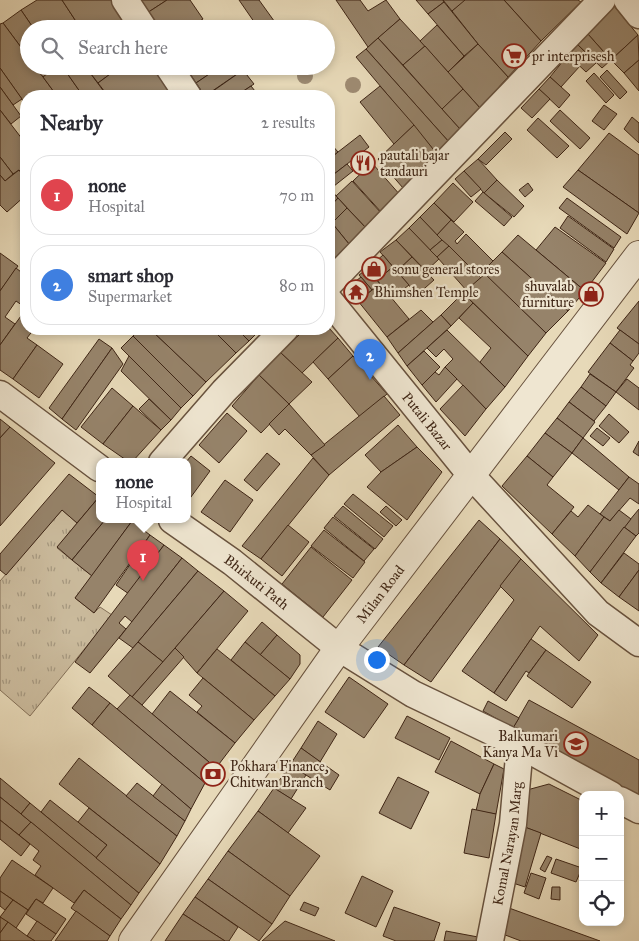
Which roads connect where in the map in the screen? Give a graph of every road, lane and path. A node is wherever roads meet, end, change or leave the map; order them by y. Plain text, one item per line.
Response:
1 (125, 0) edge
2 (602, 0) edge
3 (627, 0) edge
4 (639, 15) edge
5 (138, 20) edge
6 (174, 75) edge
7 (184, 90) edge
8 (639, 255) edge
9 (335, 278) edge
10 (335, 307) edge
11 (279, 335) edge
12 (0, 394) edge
13 (165, 458) edge
14 (96, 466) edge
15 (470, 474) junction
16 (176, 523) edge
17 (639, 643) edge
18 (339, 648) junction
19 (520, 745) junction
20 (604, 791) edge
21 (624, 802) edge
22 (639, 810) edge
23 (133, 941) edge
24 (490, 941) edge

1 - 5 street
2 - 9 street
3 - 4 street
6 - 7 street
8 - 15 street, Milan Road
10 - 15 street, Putali Bazar
11 - 13 street
12 - 14 street
15 - 17 street, Putali Bazar
15 - 18 street, Milan Road
16 - 18 street, Bhirkuti Path
18 - 19 street, Bhirkuti Path
18 - 23 street, Milan Road
19 - 20 street, Bhirkuti Path
19 - 24 street, Komal Narayan Marg
21 - 22 street

